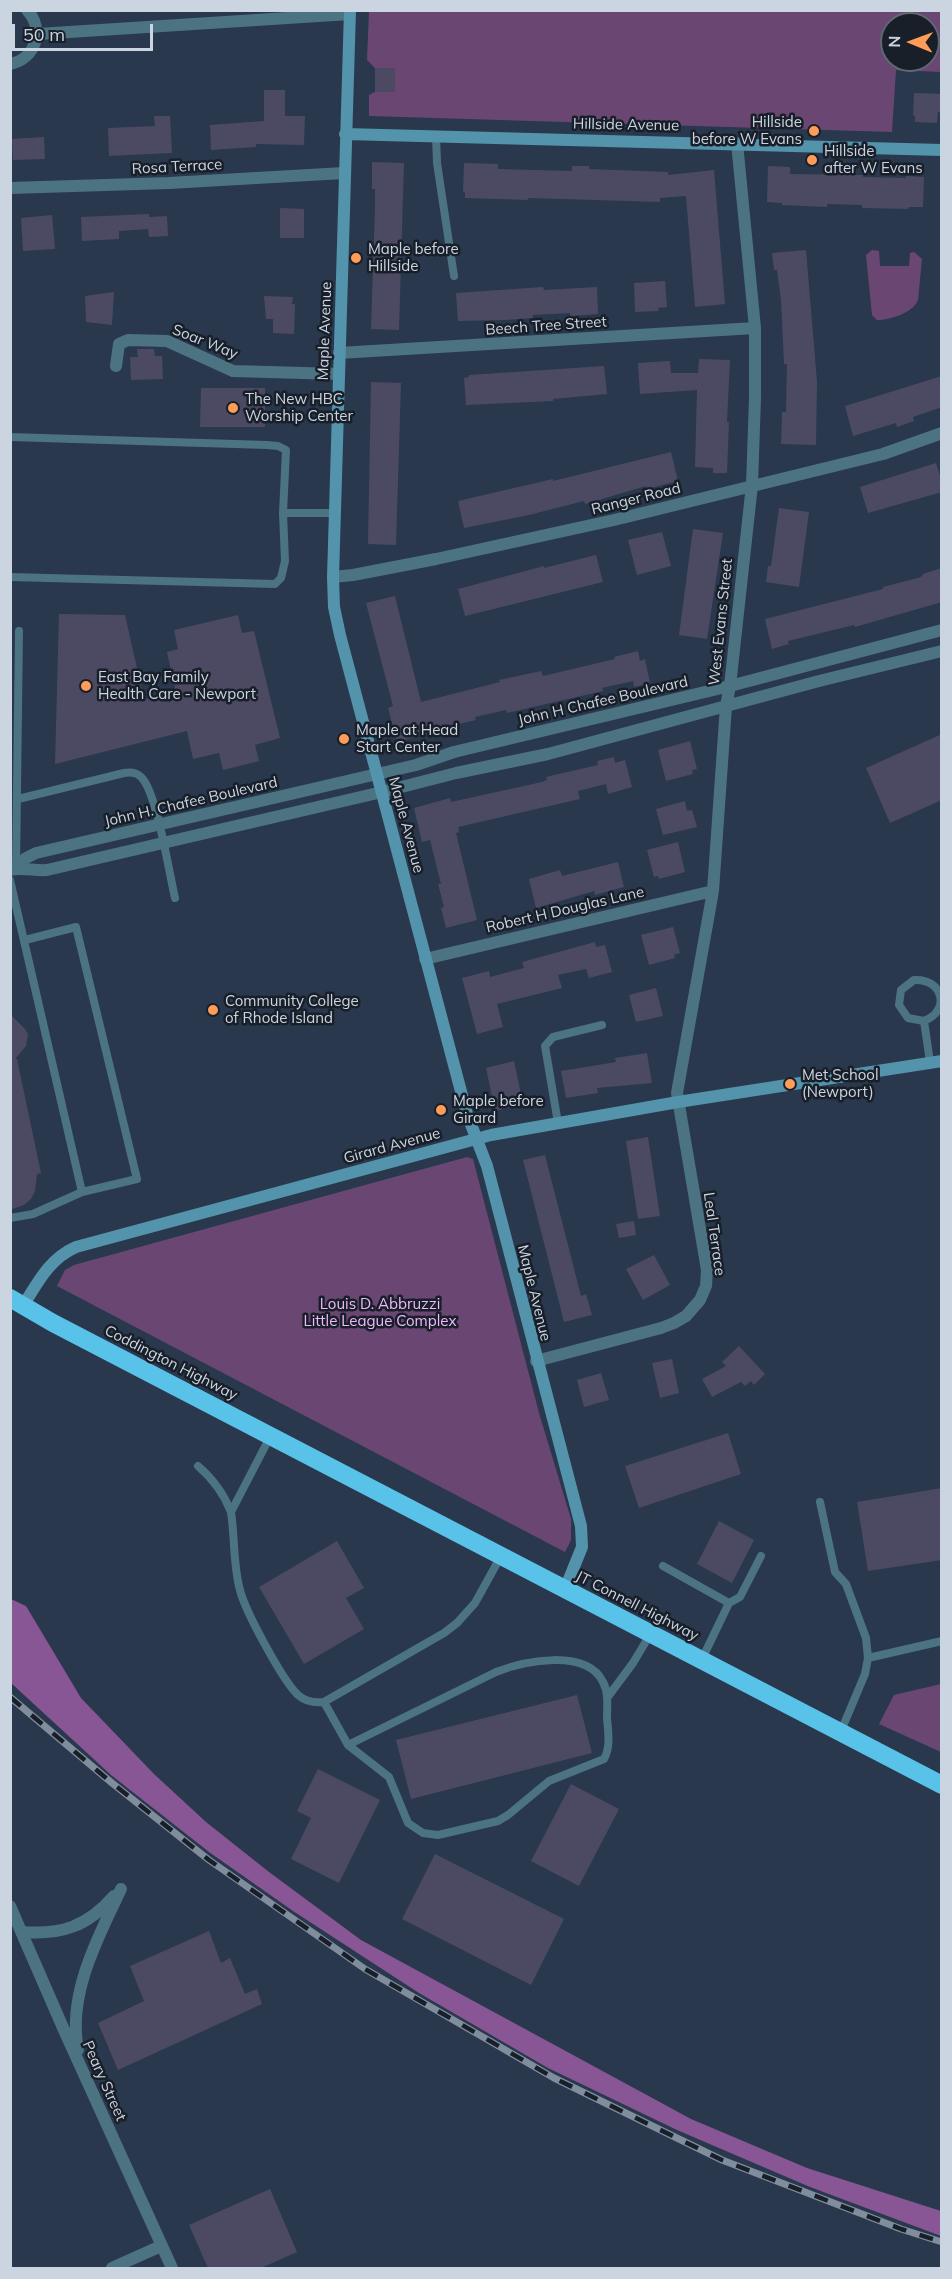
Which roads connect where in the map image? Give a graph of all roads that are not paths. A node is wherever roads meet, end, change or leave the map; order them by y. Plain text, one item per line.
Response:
1 (27, 10) edge
2 (350, 12) edge
3 (38, 34) junction
4 (10, 64) edge
5 (345, 135) junction
6 (436, 136) junction
7 (737, 143) junction
8 (942, 150) edge
9 (344, 173) junction
10 (10, 188) edge
11 (454, 276) dead end
12 (755, 328) junction
13 (339, 353) junction
14 (116, 366) dead end
15 (339, 374) junction
16 (942, 433) edge
17 (10, 437) edge
18 (752, 485) junction
19 (283, 513) junction
20 (334, 513) junction
21 (10, 577) edge
22 (333, 577) junction
23 (942, 630) edge
24 (19, 631) dead end
25 (942, 651) edge
26 (730, 686) junction
27 (726, 706) junction
28 (377, 774) junction
29 (382, 792) junction
30 (18, 799) junction
31 (159, 825) junction
32 (163, 843) junction
33 (13, 869) edge
34 (10, 880) edge
35 (712, 891) junction
36 (175, 898) dead end
37 (24, 940) junction
38 (425, 959) junction
39 (924, 1021) junction
40 (602, 1025) dead end
41 (936, 1061) edge
42 (678, 1102) junction
43 (558, 1123) junction
44 (477, 1139) junction
45 (82, 1192) junction
46 (10, 1218) edge
47 (17, 1302) edge
48 (536, 1361) junction
49 (271, 1435) junction
50 (316, 1459) joint
51 (198, 1466) dead end
52 (820, 1502) dead end
53 (231, 1512) junction
54 (502, 1556) junction
55 (761, 1556) dead end
56 (663, 1566) dead end
57 (565, 1588) junction
58 (729, 1603) junction
59 (651, 1633) junction
60 (942, 1641) edge
61 (868, 1658) junction
62 (702, 1659) junction
63 (607, 1698) junction
64 (324, 1702) junction
65 (841, 1731) junction
66 (348, 1745) junction
67 (942, 1785) edge
68 (10, 1906) edge
69 (22, 1932) junction
70 (81, 2065) junction
71 (161, 2246) junction
72 (112, 2268) edge
73 (172, 2268) edge

1 - 3 street
2 - 3 street
2 - 5 street, Maple Avenue
3 - 4 street
5 - 6 street, Hillside Avenue
5 - 9 street, Maple Avenue
6 - 7 street, Hillside Avenue
6 - 11 lane
7 - 8 street, Hillside Avenue
7 - 12 street, West Evans Street
9 - 10 street, Rosa Terrace
9 - 13 street, Maple Avenue
12 - 13 street, Beech Tree Street
12 - 18 street, West Evans Street
13 - 15 street, Maple Avenue
14 - 15 street, Soar Way
15 - 20 street, Maple Avenue
16 - 18 street, Ranger Road
17 - 19 lane
18 - 22 street, Ranger Road
18 - 26 street, West Evans Street
19 - 20 lane
19 - 21 lane
20 - 22 street, Maple Avenue
22 - 28 street, Maple Avenue
23 - 26 street, John H Chafee Boulevard
24 - 30 lane
25 - 27 street
26 - 27 street, West Evans Street
26 - 28 street, John H Chafee Boulevard
27 - 29 street
27 - 35 street, West Evans Street
28 - 29 street, Maple Avenue
28 - 31 street, John H. Chafee Boulevard
29 - 32 street
29 - 38 street, Maple Avenue
30 - 31 lane
30 - 33 lane
31 - 32 lane
31 - 33 street, John H. Chafee Boulevard
32 - 33 street
32 - 36 lane
34 - 37 lane
35 - 38 street, Robert H Douglas Lane
35 - 42 street, West Evans Street
37 - 45 lane
37 - 45 lane
38 - 44 street, Maple Avenue
39 - 39 lane
39 - 41 lane
40 - 43 lane
41 - 42 street, Girard Avenue
42 - 43 street, Girard Avenue
42 - 48 street, Leal Terrace
43 - 44 street, Girard Avenue
44 - 47 street, Girard Avenue
44 - 48 street, Maple Avenue
45 - 46 lane
47 - 49 highway, Coddington Highway
48 - 57 street, Maple Avenue
49 - 50 highway, Coddington Highway
49 - 53 lane
50 - 54 highway, JT Connell Highway
51 - 53 lane
52 - 61 lane
53 - 64 lane
54 - 57 highway, JT Connell Highway
54 - 64 lane
55 - 58 lane
56 - 58 lane
57 - 59 highway, JT Connell Highway
58 - 62 lane
59 - 62 highway, JT Connell Highway
59 - 63 lane
60 - 61 lane
61 - 65 lane
62 - 65 highway, JT Connell Highway
63 - 66 lane
63 - 66 lane
64 - 66 lane
65 - 67 highway, JT Connell Highway
68 - 69 street, Peary Street
69 - 70 street, Peary Street
69 - 70 street
70 - 71 street, Peary Street
71 - 72 street
71 - 73 street, Peary Street

